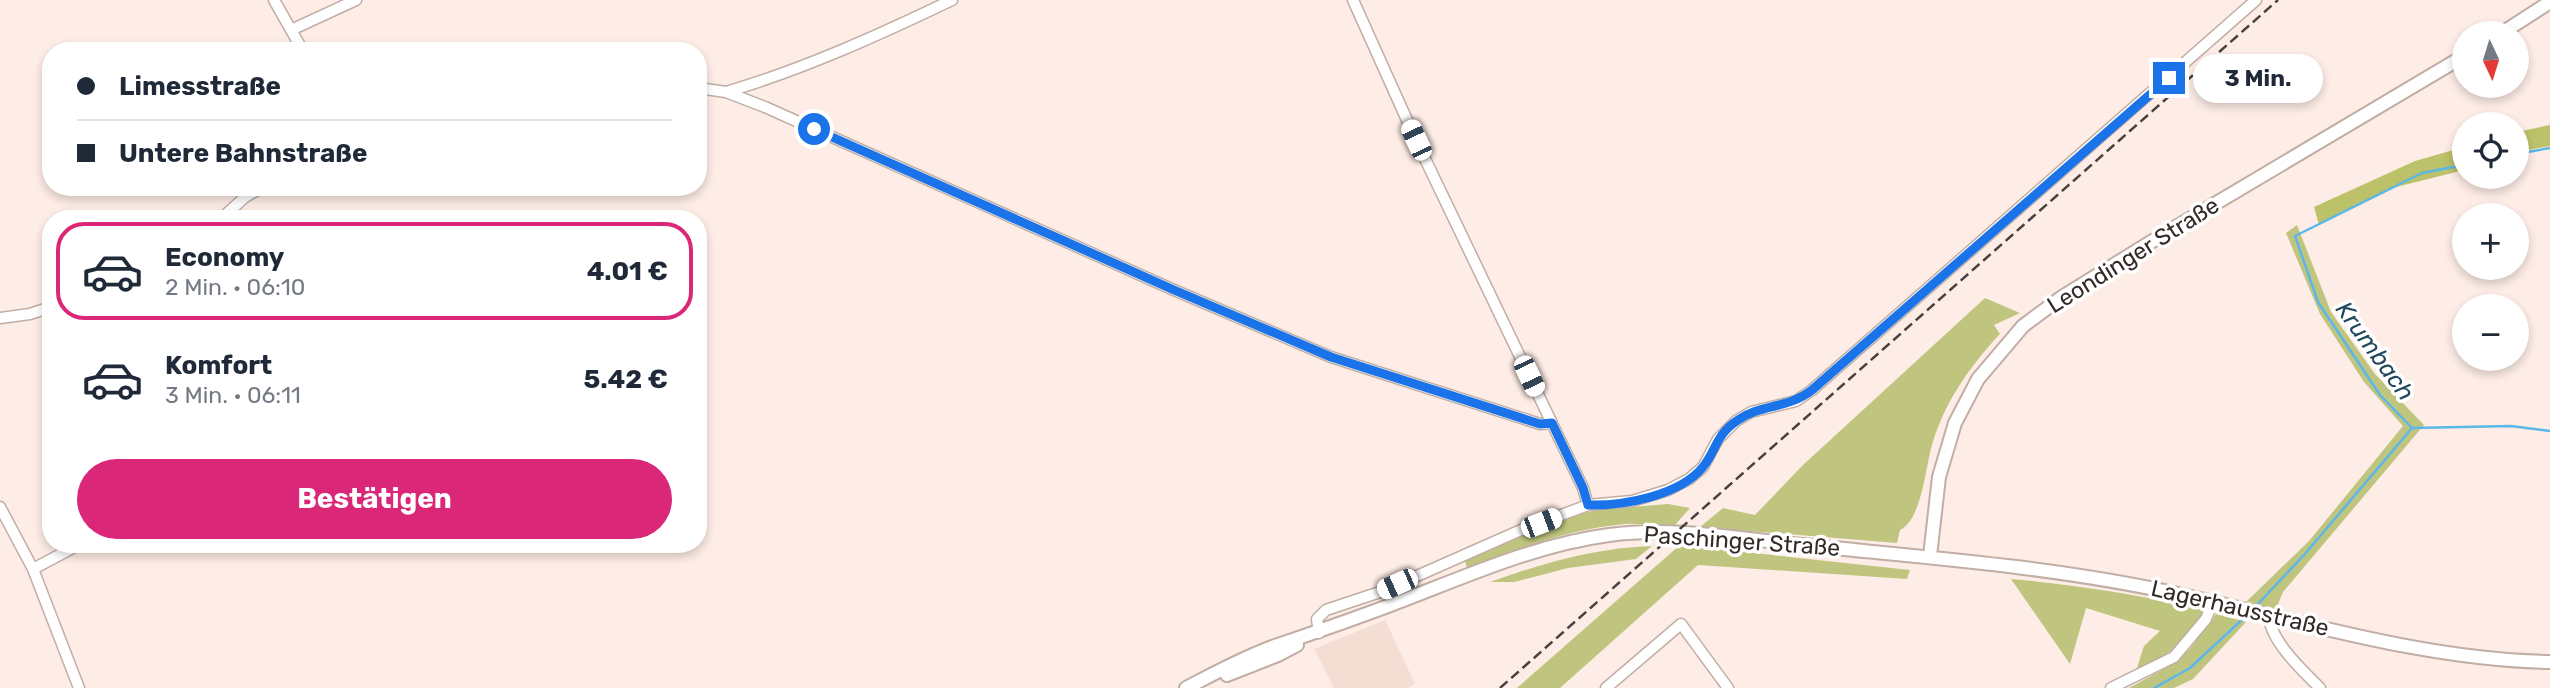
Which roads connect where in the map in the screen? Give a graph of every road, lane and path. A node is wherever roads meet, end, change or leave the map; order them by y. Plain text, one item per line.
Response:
1 (274, 0) edge
2 (356, 0) edge
3 (952, 0) edge
4 (1353, 0) edge
5 (2256, 0) edge
6 (2550, 2) edge
7 (2521, 21) edge
8 (291, 30) junction
9 (298, 42) edge
10 (2452, 63) edge
11 (707, 89) edge
12 (726, 92) junction
13 (247, 196) edge
14 (231, 210) edge
15 (42, 310) edge
16 (0, 318) edge
17 (1552, 423) junction
18 (1588, 505) junction
19 (0, 507) edge
20 (63, 553) edge
21 (1930, 556) junction
22 (33, 569) junction
23 (2213, 601) junction
24 (2262, 613) junction
25 (1319, 633) junction
26 (2550, 662) edge
27 (79, 688) edge
28 (1187, 688) edge
29 (1606, 688) edge
30 (1728, 688) edge
31 (2111, 688) edge
32 (2320, 688) edge

1 - 8 street
2 - 8 street
3 - 12 street
4 - 17 street
5 - 18 street
6 - 7 street
8 - 9 street
10 - 21 street, Leondinger Straße
11 - 12 street
12 - 17 street
13 - 14 street
15 - 16 street
17 - 18 street
18 - 25 street
19 - 22 street
20 - 22 street
21 - 23 street, Lagerhausstraße
21 - 25 street, Paschinger Straße
22 - 27 street
23 - 24 street, Lagerhausstraße
23 - 31 street
24 - 26 street, Lagerhausstraße
24 - 32 street
25 - 28 street, Paschinger Straße
29 - 30 street

